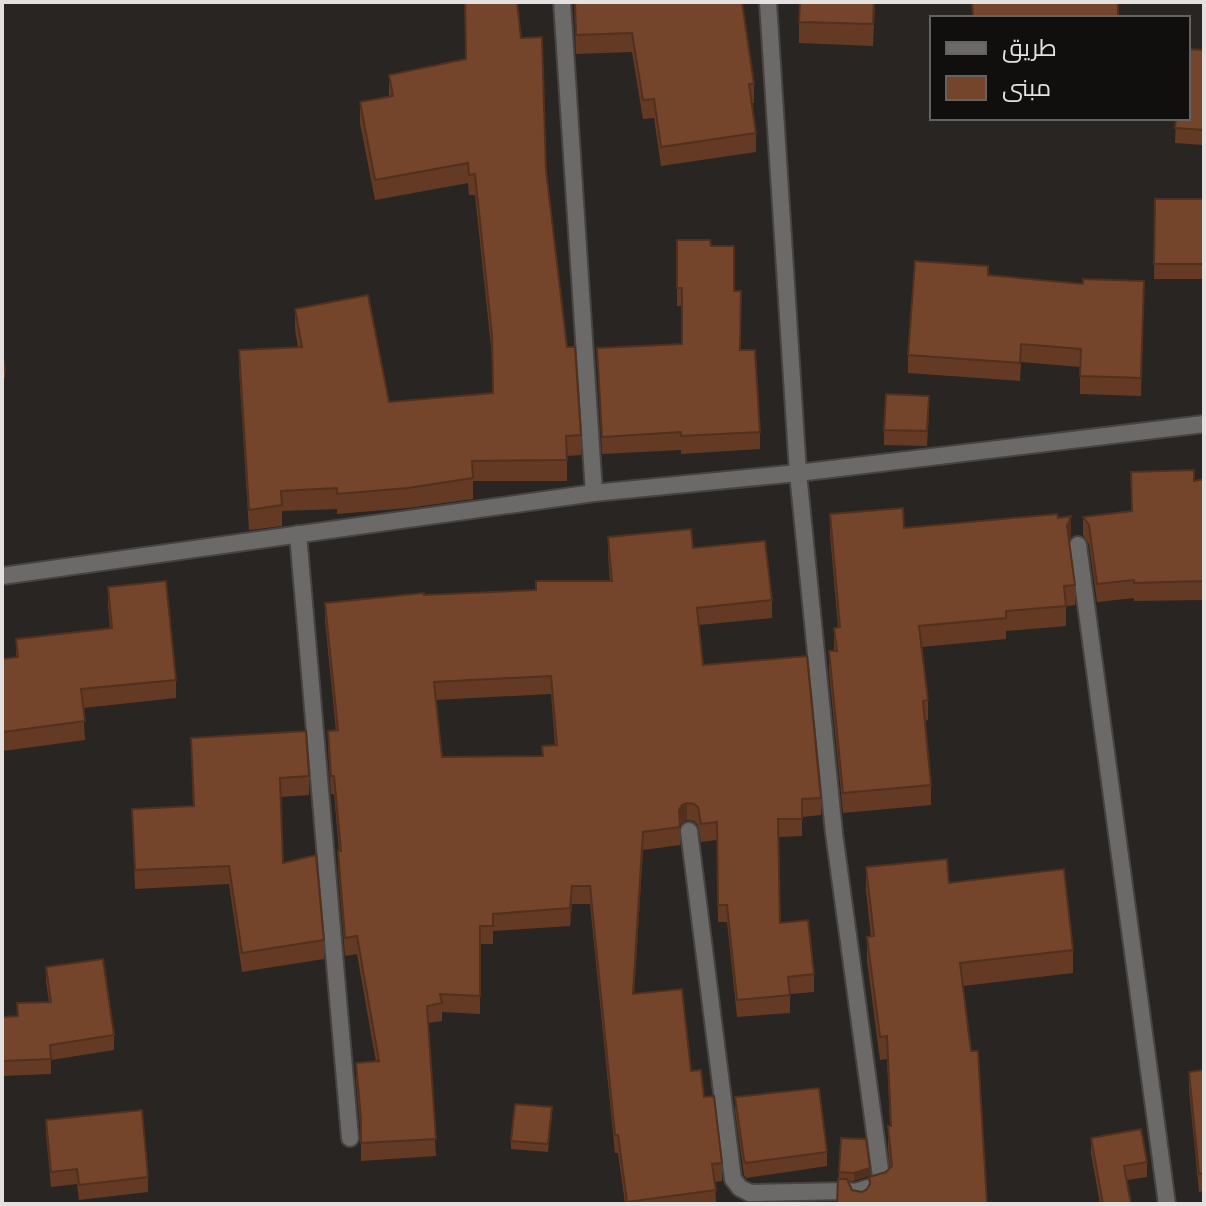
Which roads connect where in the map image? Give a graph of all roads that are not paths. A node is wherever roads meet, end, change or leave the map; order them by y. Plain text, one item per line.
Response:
1 (562, 2) edge
2 (768, 2) edge
3 (1204, 424) edge
4 (798, 473) junction
5 (594, 493) junction
6 (298, 534) junction
7 (1078, 545) dead end
8 (2, 576) edge
9 (689, 831) dead end
10 (350, 1138) dead end
11 (857, 1198) edge
12 (1167, 1204) edge

1 - 5 street
2 - 4 street
3 - 4 street
4 - 5 street
4 - 11 street
5 - 6 street
6 - 8 street
6 - 10 street
7 - 12 street
9 - 11 street

